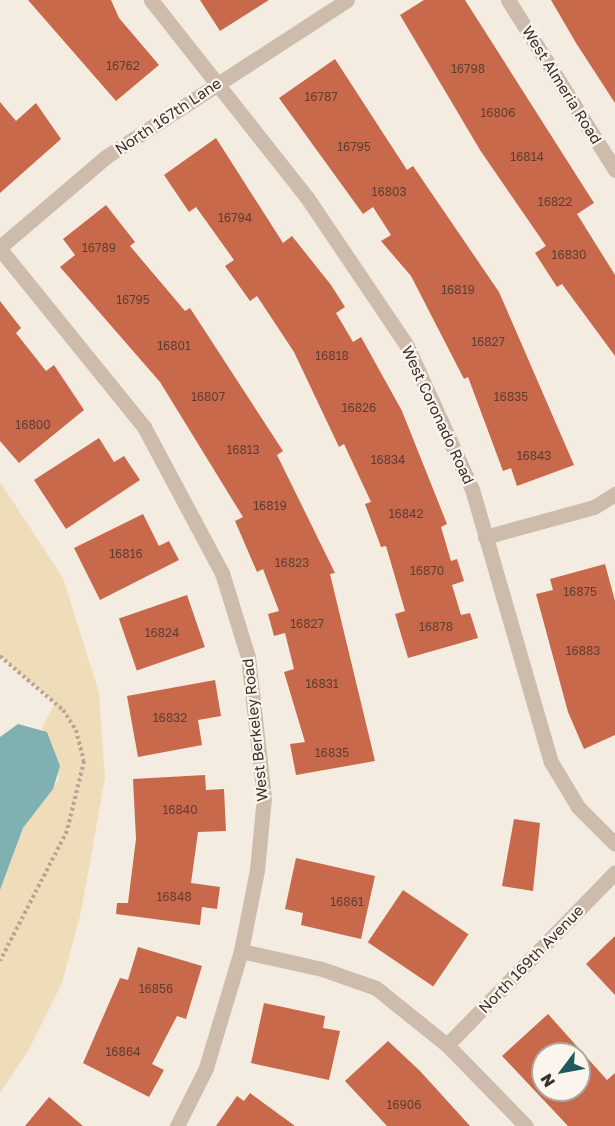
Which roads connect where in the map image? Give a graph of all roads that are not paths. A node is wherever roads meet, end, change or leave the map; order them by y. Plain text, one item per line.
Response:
1 (151, 0) edge
2 (347, 0) edge
3 (508, 0) edge
4 (217, 82) junction
5 (615, 170) edge
6 (0, 248) edge
7 (615, 494) edge
8 (485, 537) junction
9 (615, 844) edge
10 (615, 872) edge
11 (241, 951) junction
12 (447, 1045) junction
13 (177, 1126) edge
14 (526, 1126) edge

1 - 4 street, West Coronado Road
2 - 4 street, North 167th Lane
3 - 5 street, West Almeria Road
4 - 6 street, North 167th Lane
4 - 8 street, West Coronado Road
6 - 11 street, West Berkeley Road
7 - 8 street
8 - 9 street, West Coronado Road
10 - 12 street, North 169th Avenue
11 - 12 street
11 - 13 street, West Berkeley Road
12 - 14 street

